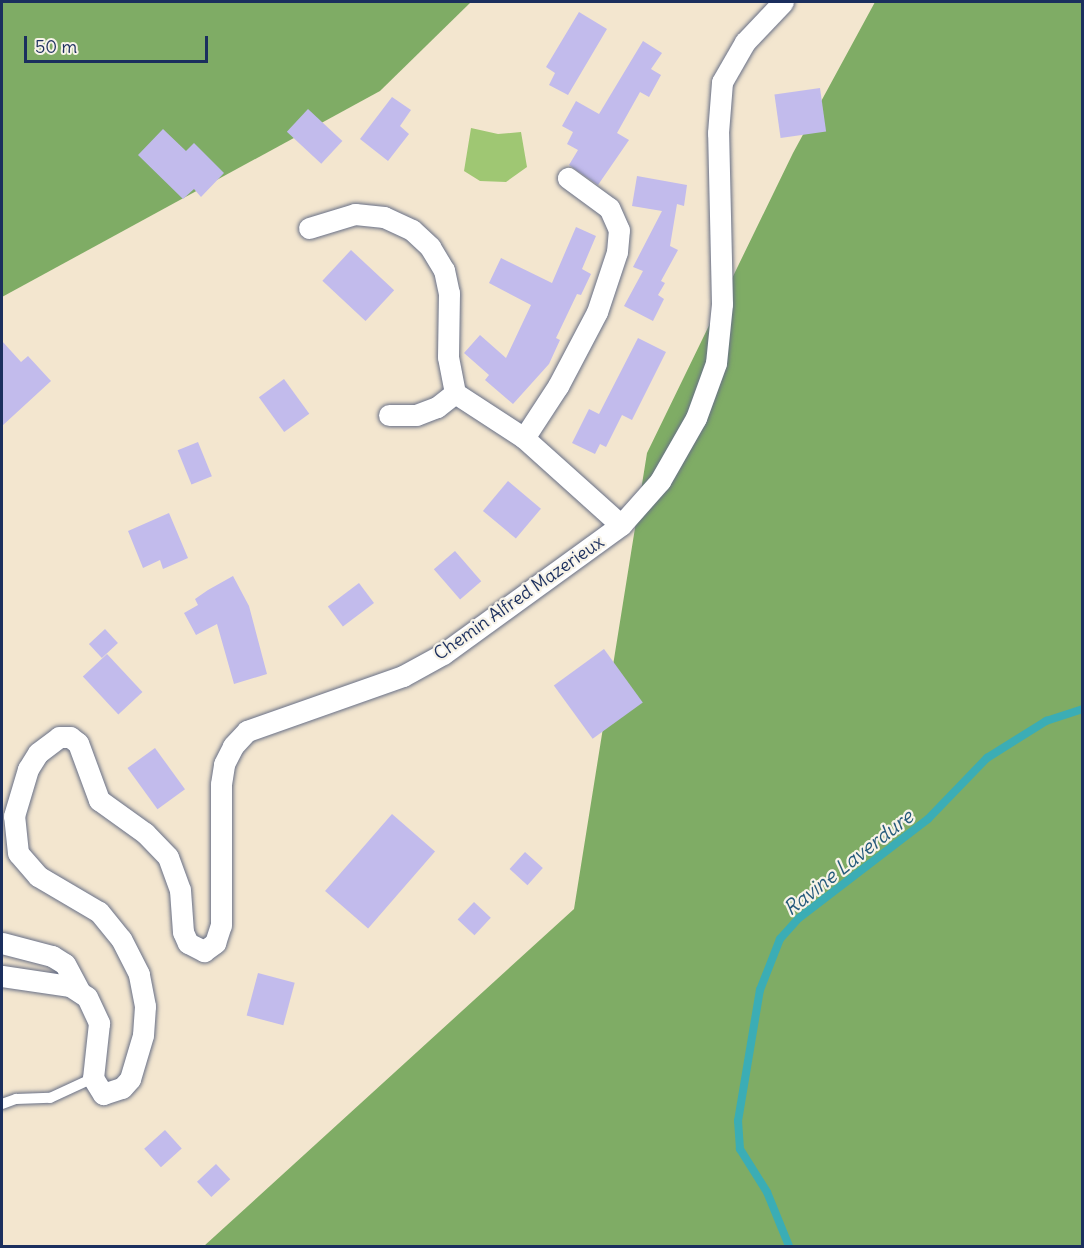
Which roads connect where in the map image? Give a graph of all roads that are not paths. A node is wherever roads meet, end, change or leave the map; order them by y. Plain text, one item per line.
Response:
1 (783, 2) edge
2 (568, 178) dead end
3 (309, 228) dead end
4 (455, 393) junction
5 (389, 415) dead end
6 (524, 438) junction
7 (621, 525) junction
8 (2, 942) edge
9 (2, 976) edge
10 (79, 990) junction
11 (93, 1078) junction
12 (2, 1104) edge

1 - 7 street, Chemin Alfred Mazerieux
2 - 6 street
3 - 4 street
4 - 5 street
4 - 6 street, Chemin Alfred Mazerieux
6 - 7 street, Chemin Alfred Mazerieux
7 - 11 street, Chemin Alfred Mazerieux
8 - 10 street
9 - 10 street
10 - 11 street
11 - 12 lane

